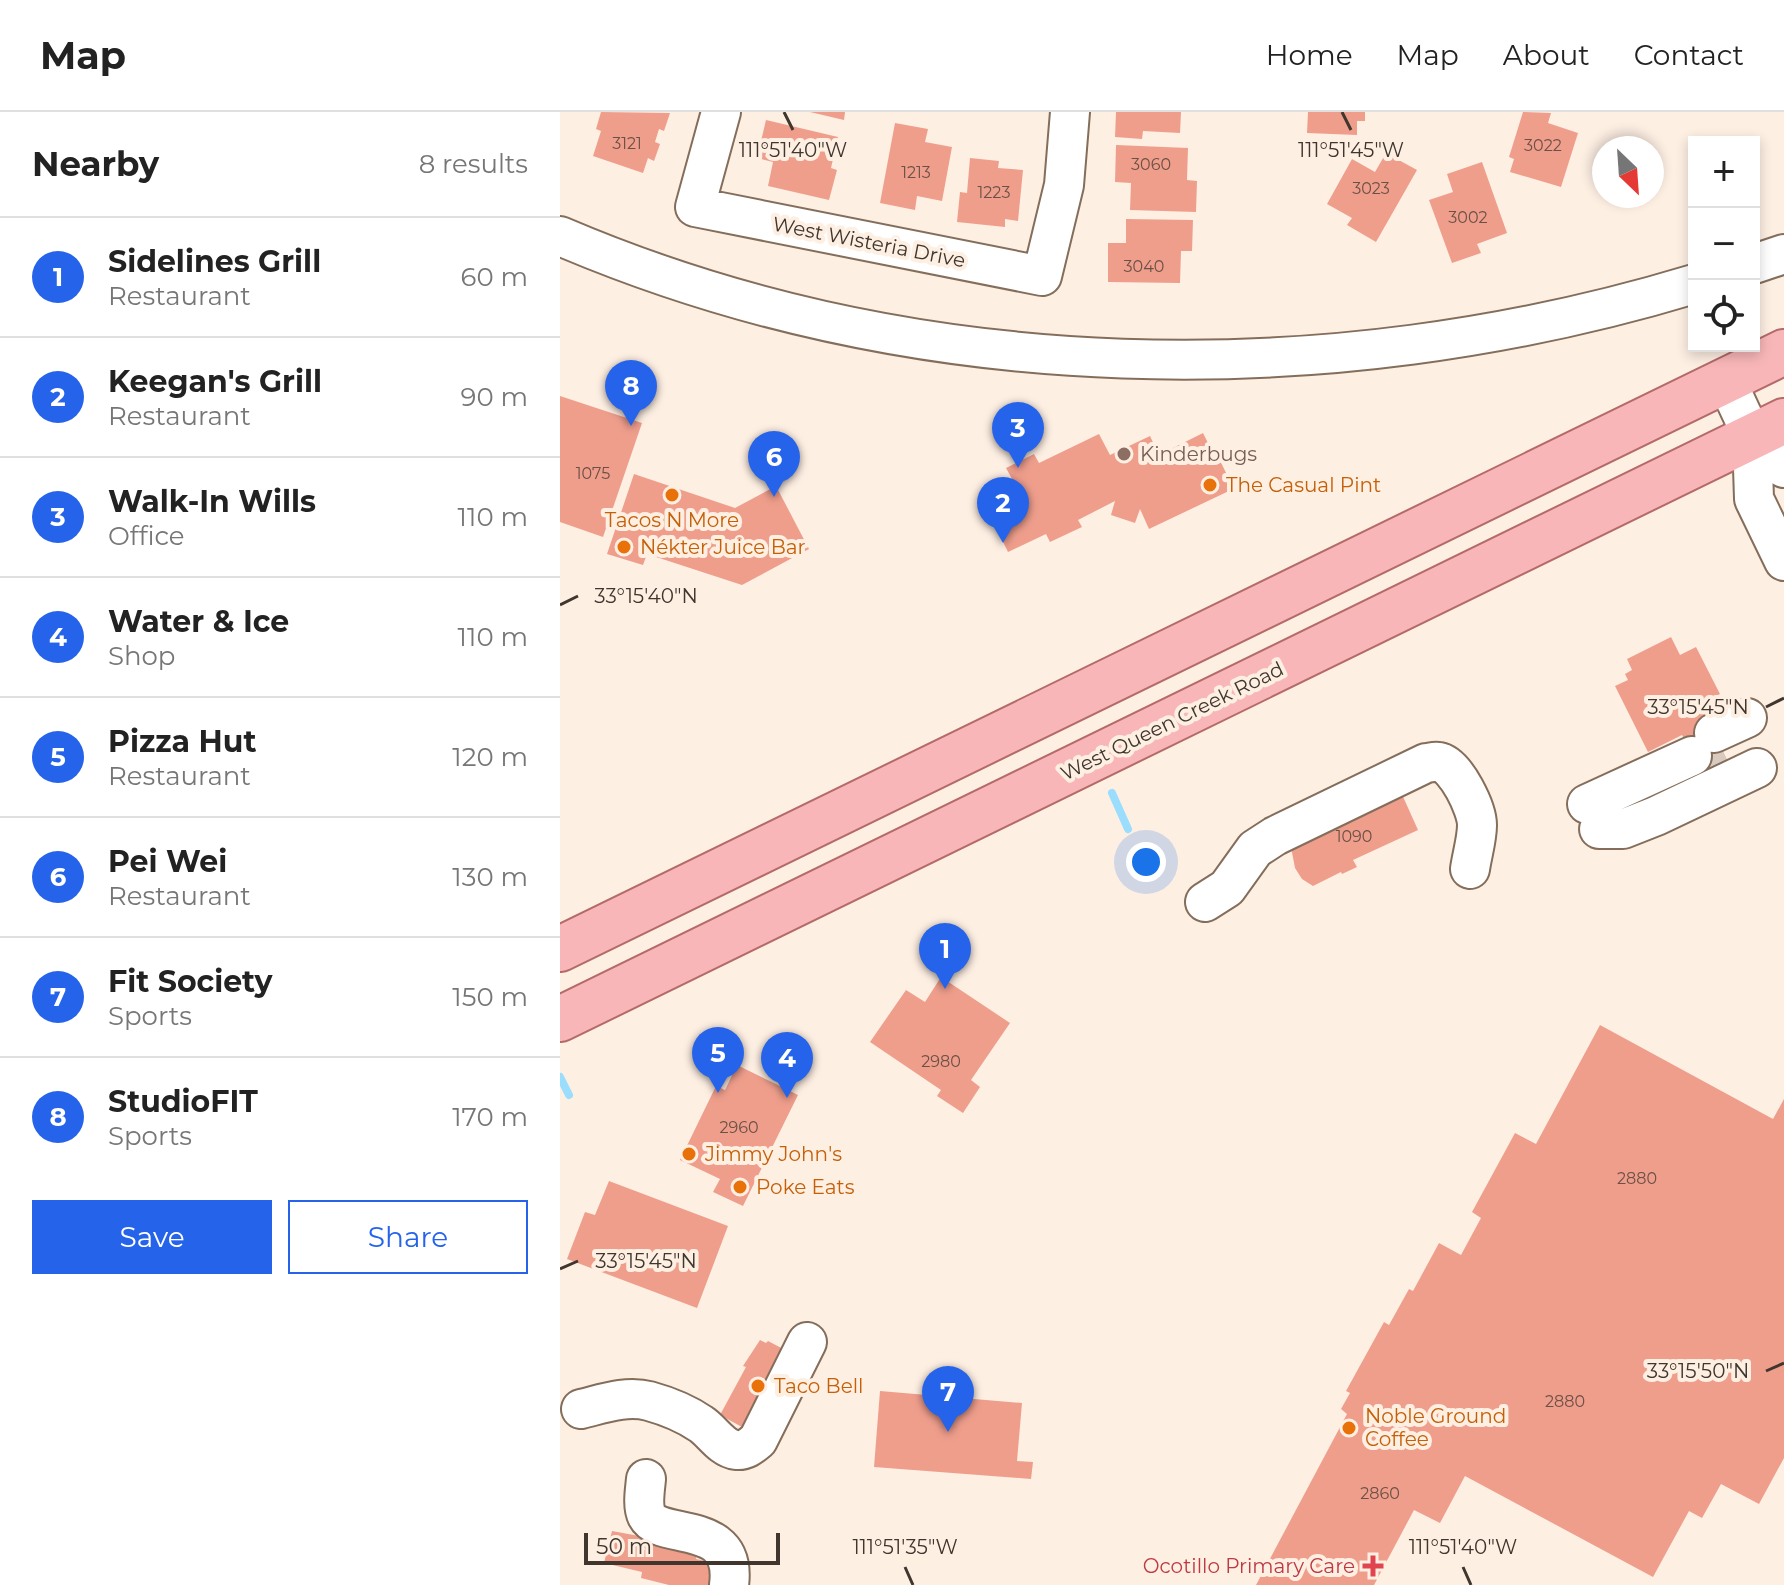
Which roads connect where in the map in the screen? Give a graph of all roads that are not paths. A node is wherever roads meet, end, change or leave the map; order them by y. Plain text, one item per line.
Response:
1 (721, 112) edge
2 (1070, 112) edge
3 (560, 236) edge
4 (1784, 254) edge
5 (1760, 262) edge
6 (1688, 286) edge
7 (1784, 352) edge
8 (1726, 380) junction
9 (1768, 428) edge
10 (1784, 468) edge
11 (1784, 561) edge
12 (1723, 747) joint
13 (1470, 869) dead end
14 (1205, 902) dead end
15 (560, 949) edge
16 (560, 1019) edge
17 (807, 1342) dead end
18 (581, 1409) dead end
19 (646, 1479) dead end
20 (729, 1585) edge

1 - 2 street, West Wisteria Drive
3 - 6 street
4 - 5 street
7 - 8 main road
8 - 9 street
8 - 15 main road
9 - 10 street
9 - 11 street
9 - 16 main road, West Queen Creek Road
12 - 12 street
13 - 14 street
17 - 18 street
19 - 20 street

